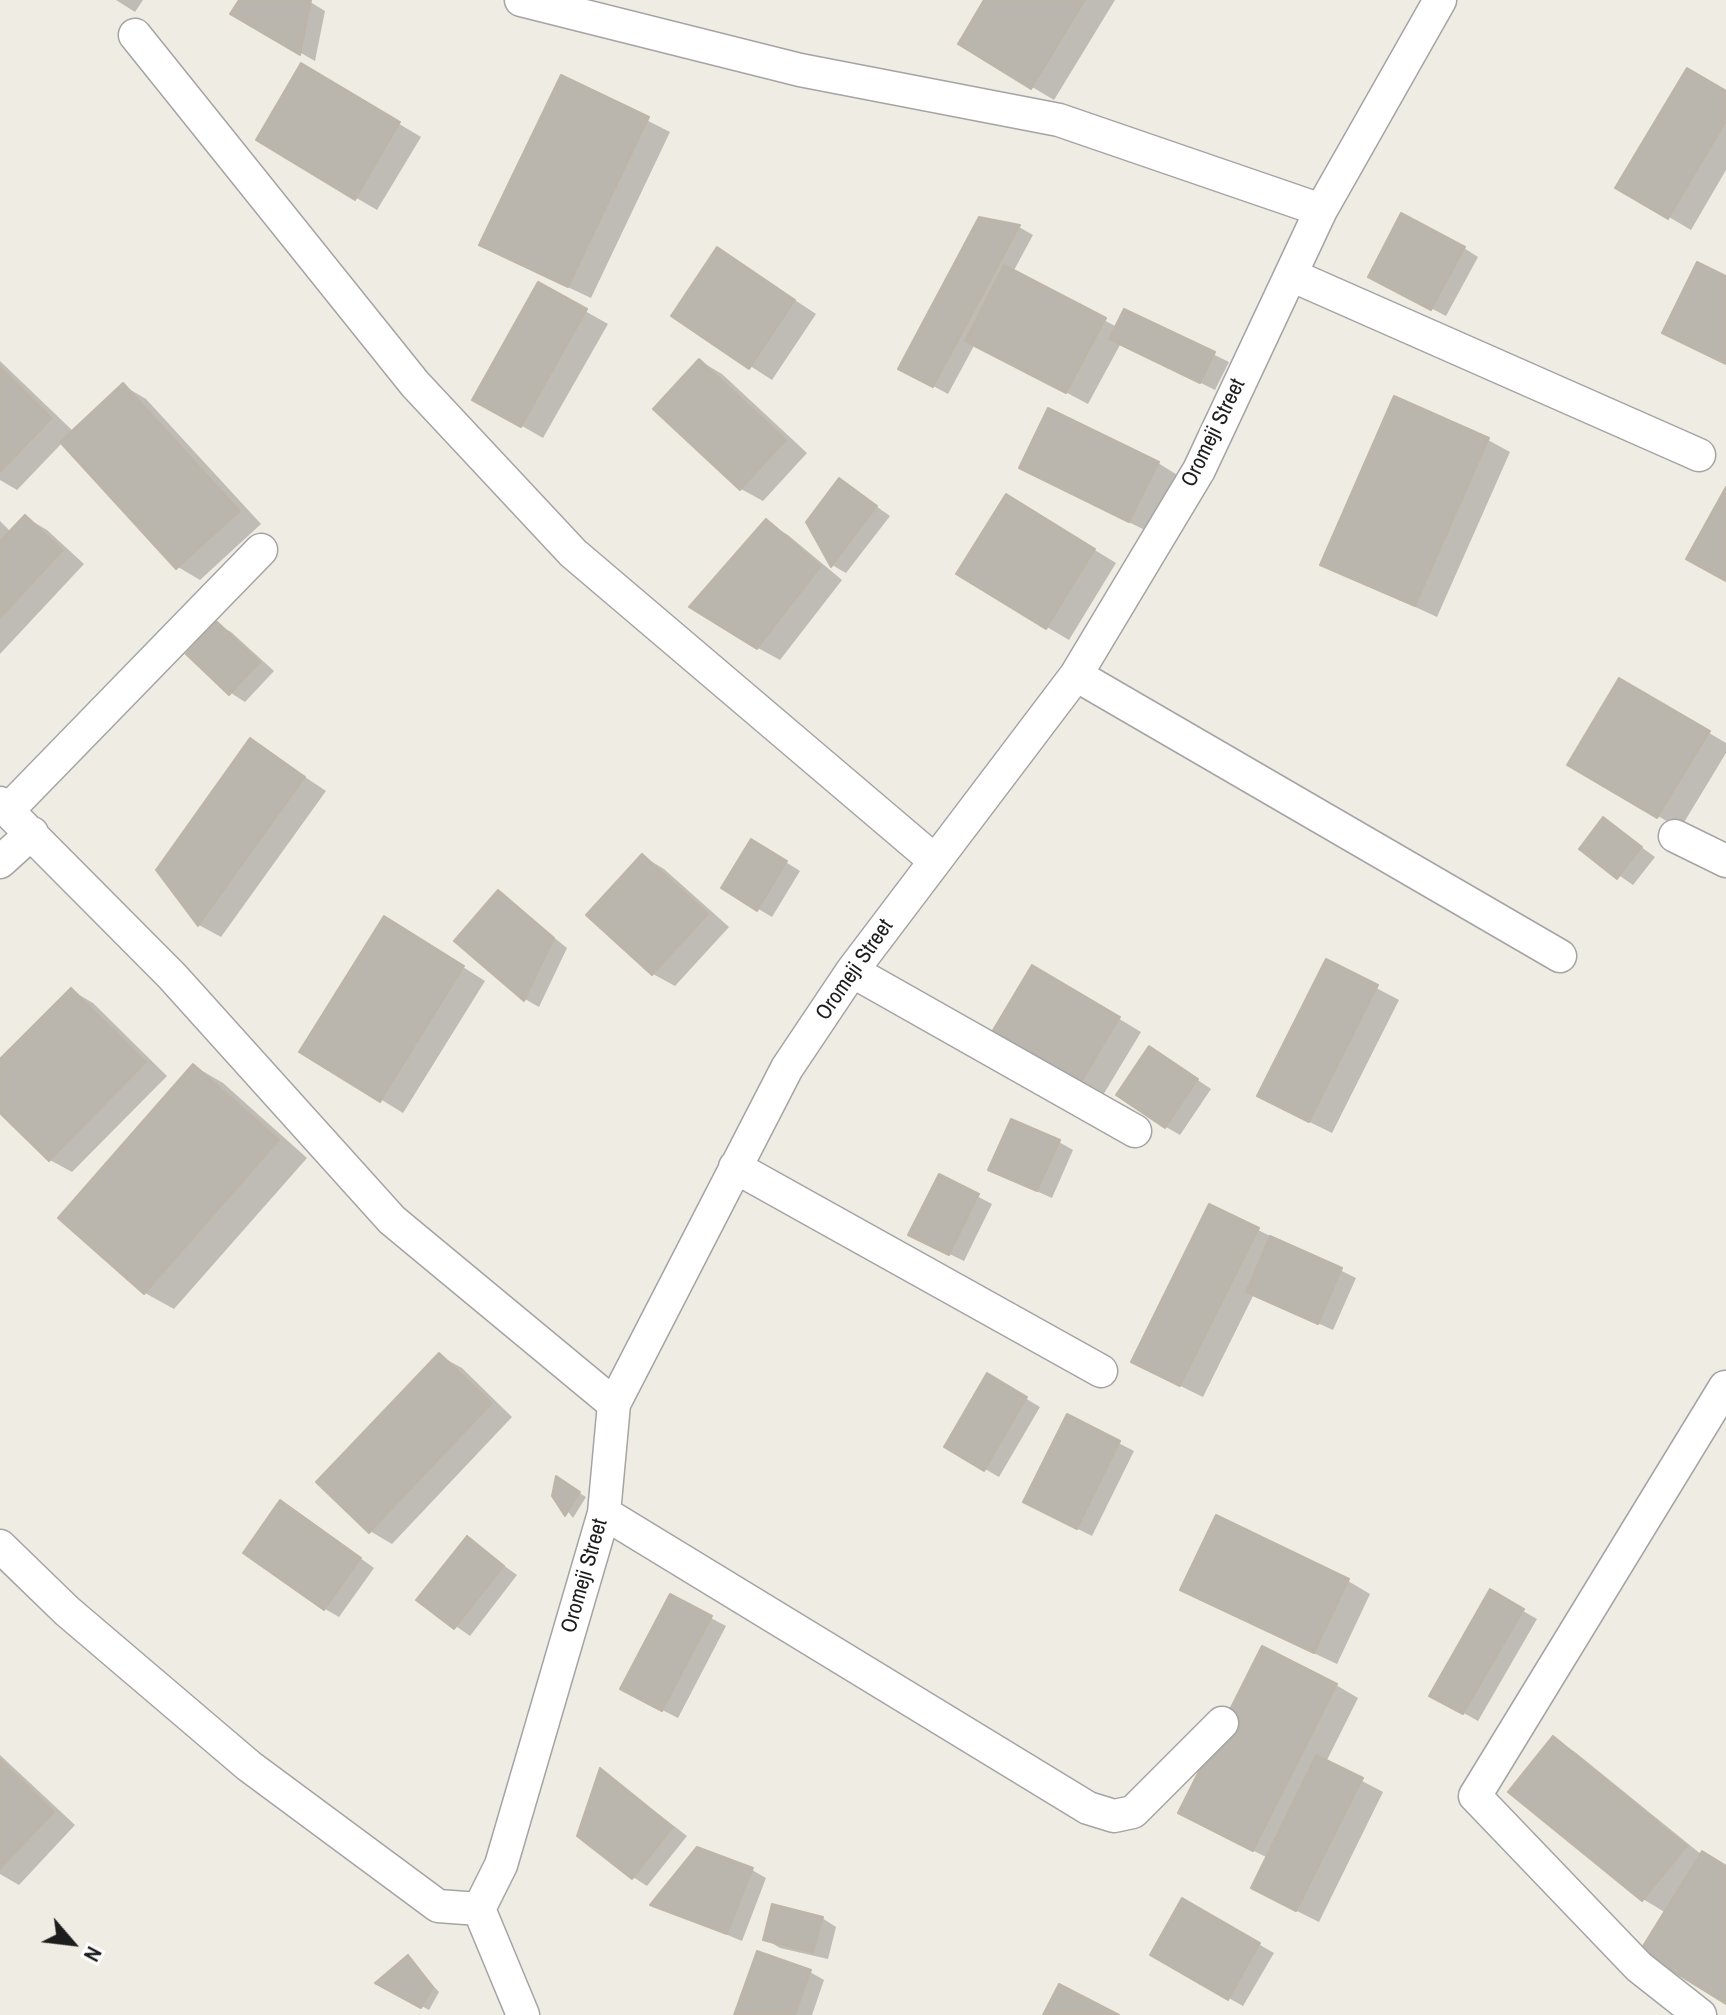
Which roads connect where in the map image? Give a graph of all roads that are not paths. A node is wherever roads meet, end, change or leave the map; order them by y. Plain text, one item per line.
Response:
1 (521, 0) edge
2 (1440, 0) edge
3 (135, 35) dead end
4 (1321, 210) junction
5 (1291, 275) junction
6 (1699, 455) dead end
7 (261, 550) dead end
8 (1076, 675) junction
9 (4, 806) edge
10 (32, 833) junction
11 (1675, 836) dead end
12 (934, 860) junction
13 (1726, 861) edge
14 (0, 862) edge
15 (1560, 956) dead end
16 (852, 971) junction
17 (1135, 1131) dead end
18 (735, 1167) junction
19 (1101, 1371) dead end
20 (1725, 1387) edge
21 (614, 1404) junction
22 (604, 1513) junction
23 (0, 1546) edge
24 (1222, 1723) dead end
25 (479, 1909) junction
26 (523, 2015) edge
27 (1700, 2015) edge

1 - 4 street
2 - 4 street, Oromeji Street
3 - 12 street
4 - 5 street, Oromeji Street
5 - 6 street
5 - 8 street, Oromeji Street
7 - 9 street
8 - 12 street, Oromeji Street
8 - 15 street
9 - 10 street
10 - 14 street
10 - 21 street
11 - 13 street
12 - 16 street, Oromeji Street
16 - 17 street
16 - 18 street, Oromeji Street
18 - 19 street
18 - 21 street, Oromeji Street
20 - 27 street
21 - 22 street, Oromeji Street
22 - 24 street
22 - 25 street, Oromeji Street
23 - 25 street
25 - 26 street

